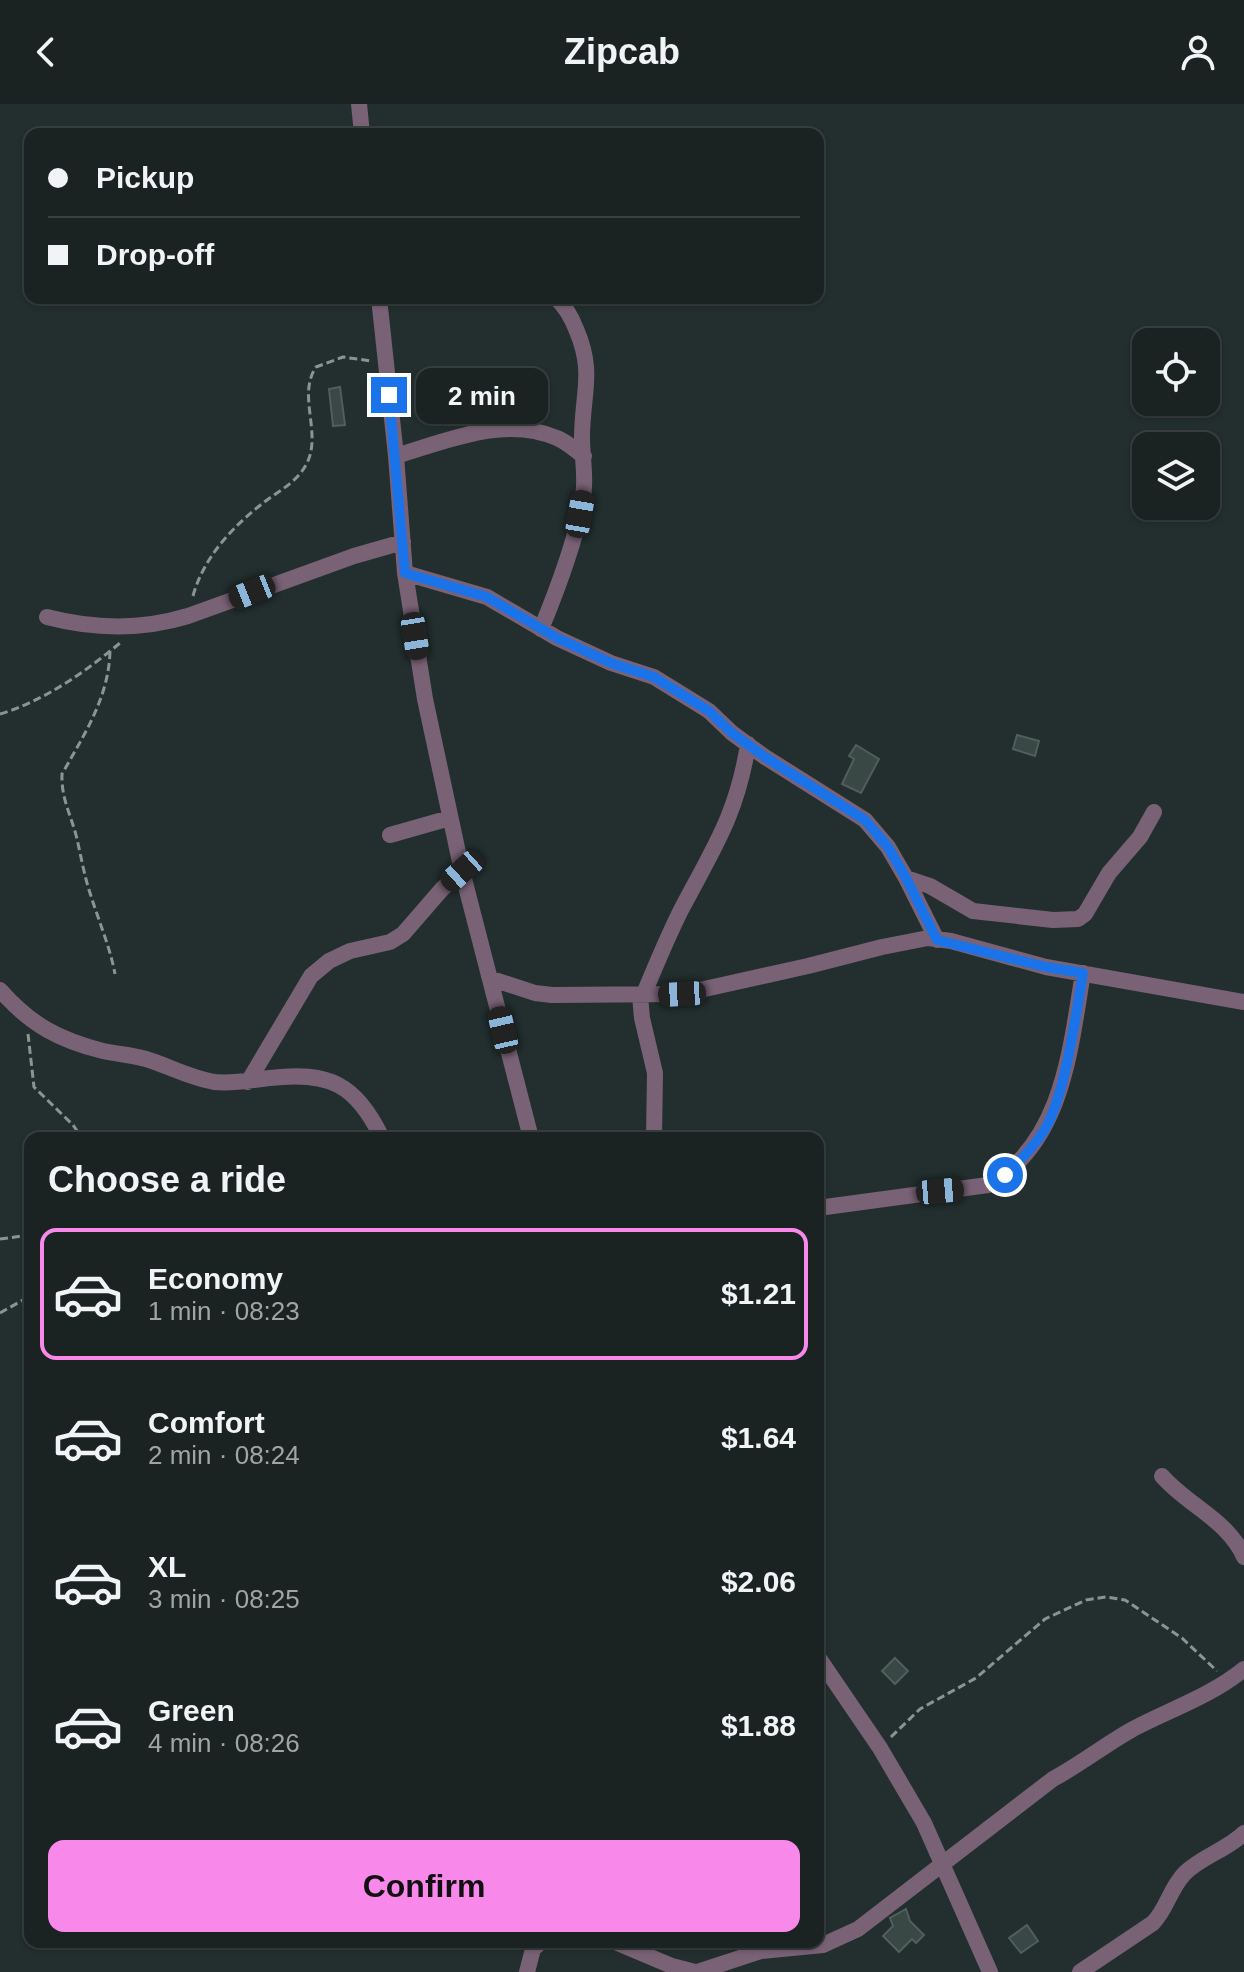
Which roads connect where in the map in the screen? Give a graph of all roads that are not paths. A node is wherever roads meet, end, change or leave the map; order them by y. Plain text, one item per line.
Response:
1 (359, 104) edge
2 (361, 128) edge
3 (380, 304) edge
4 (562, 304) edge
5 (396, 456) junction
6 (584, 456) junction
7 (403, 542) junction
8 (405, 573) junction
9 (47, 617) dead end
10 (541, 629) junction
11 (748, 744) junction
12 (1154, 812) dead end
13 (450, 818) junction
14 (390, 835) dead end
15 (462, 871) junction
16 (906, 878) junction
17 (937, 940) junction
18 (1083, 973) junction
19 (492, 979) junction
20 (0, 990) edge
21 (642, 996) junction
22 (1244, 1002) edge
23 (248, 1082) junction
24 (379, 1132) edge
25 (530, 1132) edge
26 (654, 1132) edge
27 (824, 1207) edge
28 (1162, 1476) dead end
29 (1244, 1557) edge
30 (824, 1666) edge
31 (1244, 1669) edge
32 (1244, 1833) edge
33 (942, 1863) junction
34 (824, 1943) edge
35 (534, 1948) edge
36 (629, 1948) edge
37 (809, 1948) edge
38 (527, 1972) edge
39 (696, 1972) edge
40 (990, 1972) edge
41 (1080, 1972) edge

1 - 2 street
3 - 5 street
4 - 6 street
5 - 6 street
5 - 7 street
6 - 10 street
7 - 8 street
7 - 9 street
8 - 10 street
8 - 13 street
10 - 11 street
11 - 16 street
11 - 21 street
12 - 16 street
13 - 14 street
13 - 15 street
15 - 19 street
15 - 23 street
16 - 17 street
17 - 18 street
17 - 21 street
18 - 22 street
18 - 27 street
19 - 21 street
19 - 25 street
20 - 23 street
21 - 26 street
23 - 24 street
28 - 29 street
30 - 33 street
31 - 33 street
32 - 41 street
33 - 34 street
33 - 40 street
35 - 38 street
36 - 39 street
37 - 39 street

